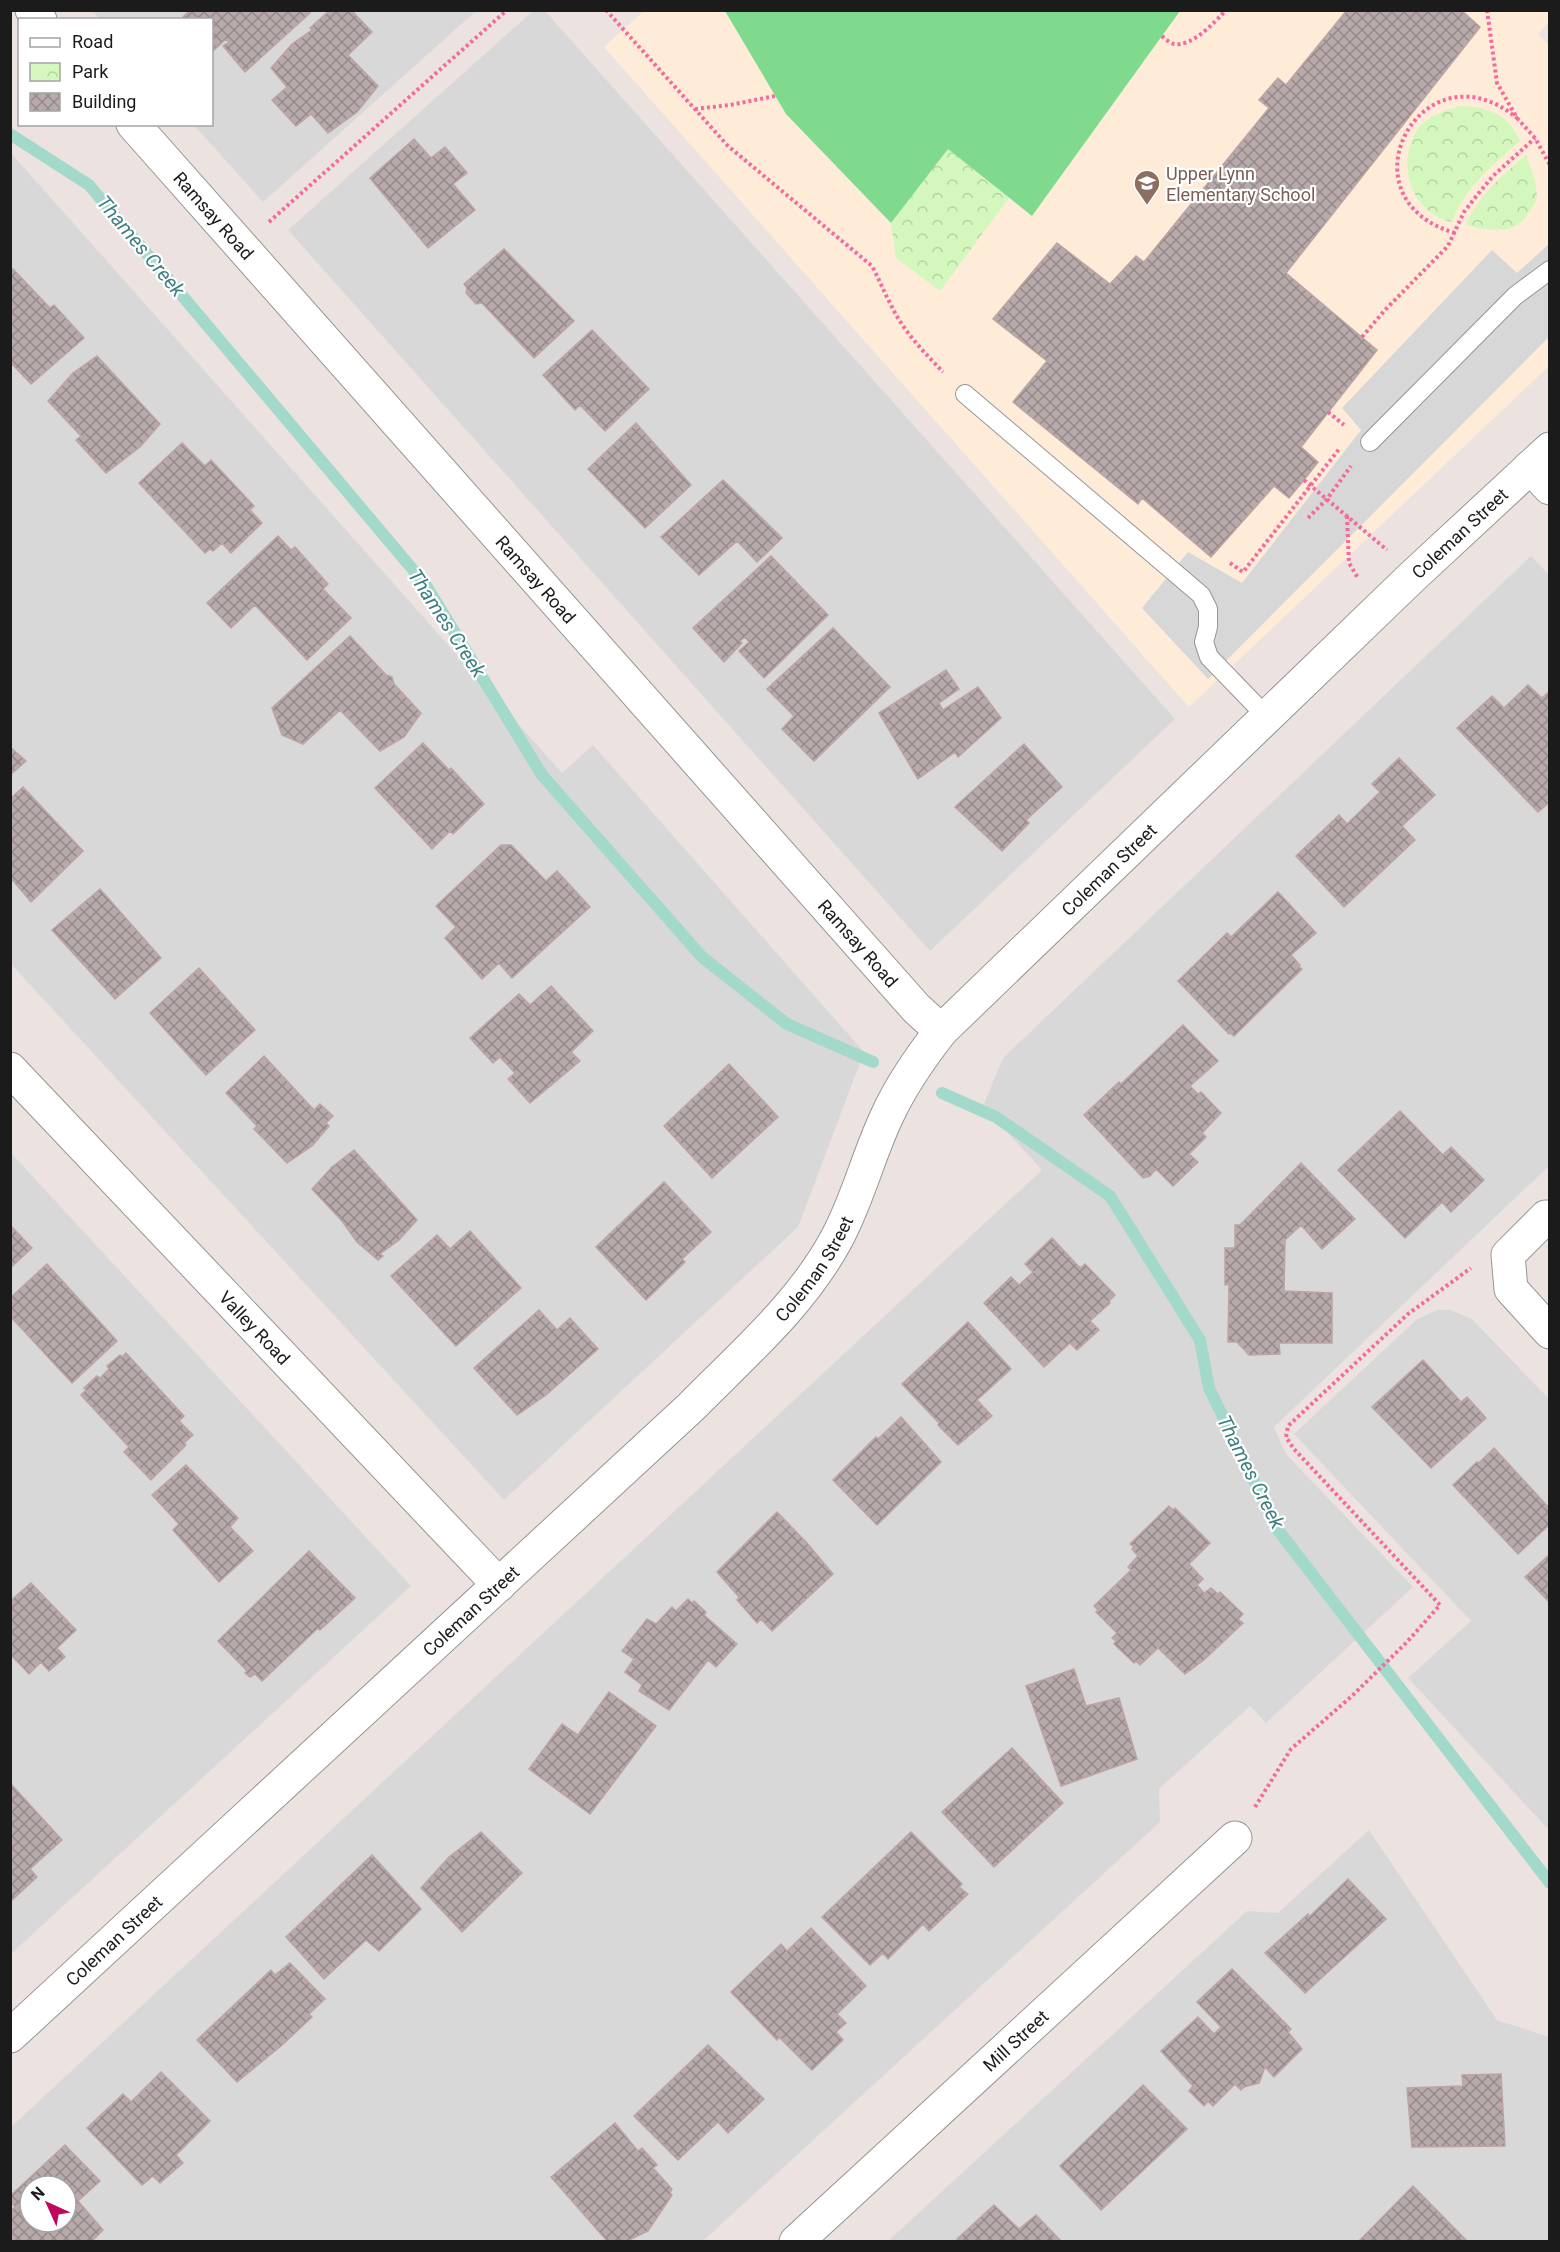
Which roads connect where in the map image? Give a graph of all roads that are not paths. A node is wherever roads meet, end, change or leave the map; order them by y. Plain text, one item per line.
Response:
1 (135, 126) edge
2 (1550, 270) edge
3 (965, 394) road end
4 (1370, 442) road end
5 (1543, 468) edge
6 (1267, 717) junction
7 (941, 1031) junction
8 (10, 1069) edge
9 (1546, 1217) dead end
10 (1550, 1332) edge
11 (499, 1585) junction
12 (1236, 1838) road end
13 (10, 2036) edge
14 (796, 2241) edge

1 - 7 street, Ramsay Road
2 - 4 lane
3 - 6 lane
5 - 6 street, Coleman Street
6 - 7 street, Coleman Street
7 - 11 street, Coleman Street
8 - 11 street, Valley Road
9 - 10 street
11 - 13 street, Coleman Street
12 - 14 street, Mill Street

